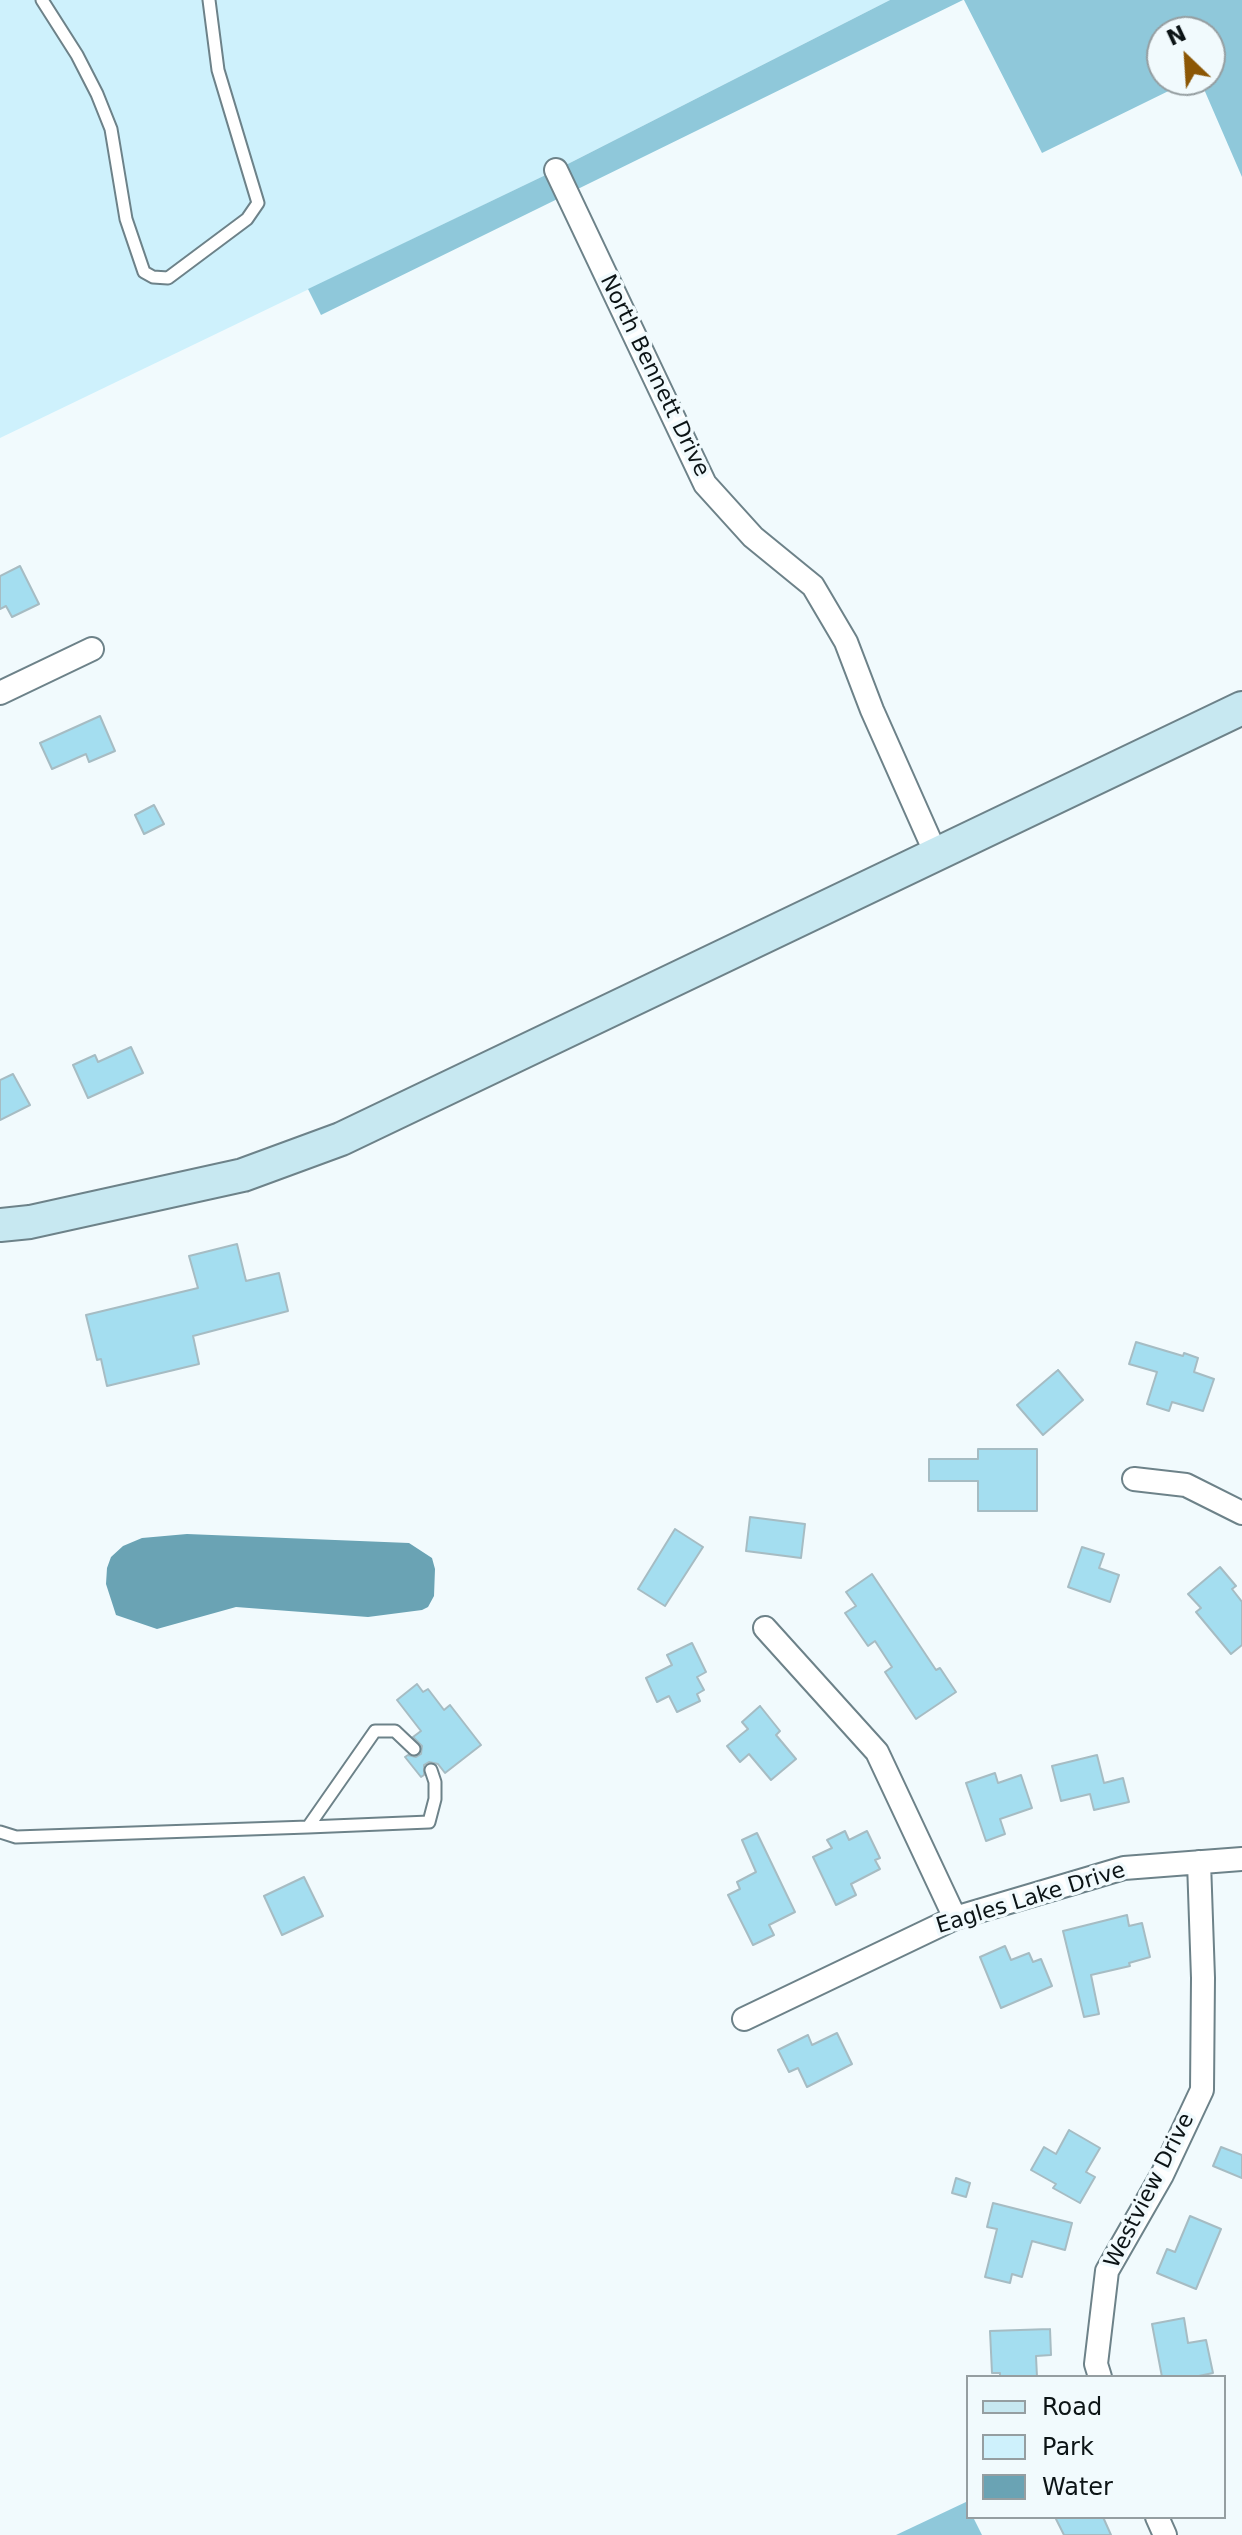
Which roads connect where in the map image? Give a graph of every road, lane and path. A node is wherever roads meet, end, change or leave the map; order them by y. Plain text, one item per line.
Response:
1 (42, 0) edge
2 (209, 0) edge
3 (556, 170) dead end
4 (92, 649) dead end
5 (0, 693) edge
6 (1242, 708) edge
7 (936, 854) junction
8 (0, 1225) edge
9 (1134, 1479) dead end
10 (1242, 1513) edge
11 (765, 1628) dead end
12 (414, 1749) dead end
13 (431, 1770) dead end
14 (308, 1827) junction
15 (0, 1832) edge
16 (1242, 1859) edge
17 (1199, 1862) junction
18 (955, 1918) junction
19 (744, 2019) dead end
20 (1099, 2375) edge

1 - 2 lane
3 - 7 street, North Bennett Drive
4 - 5 street
6 - 7 main road
7 - 8 main road
9 - 10 street
11 - 18 street
12 - 14 lane
13 - 14 lane
14 - 15 lane
16 - 17 street, Eagles Lake Drive
17 - 18 street, Eagles Lake Drive
17 - 20 street, Westview Drive
18 - 19 street, Eagles Lake Drive

